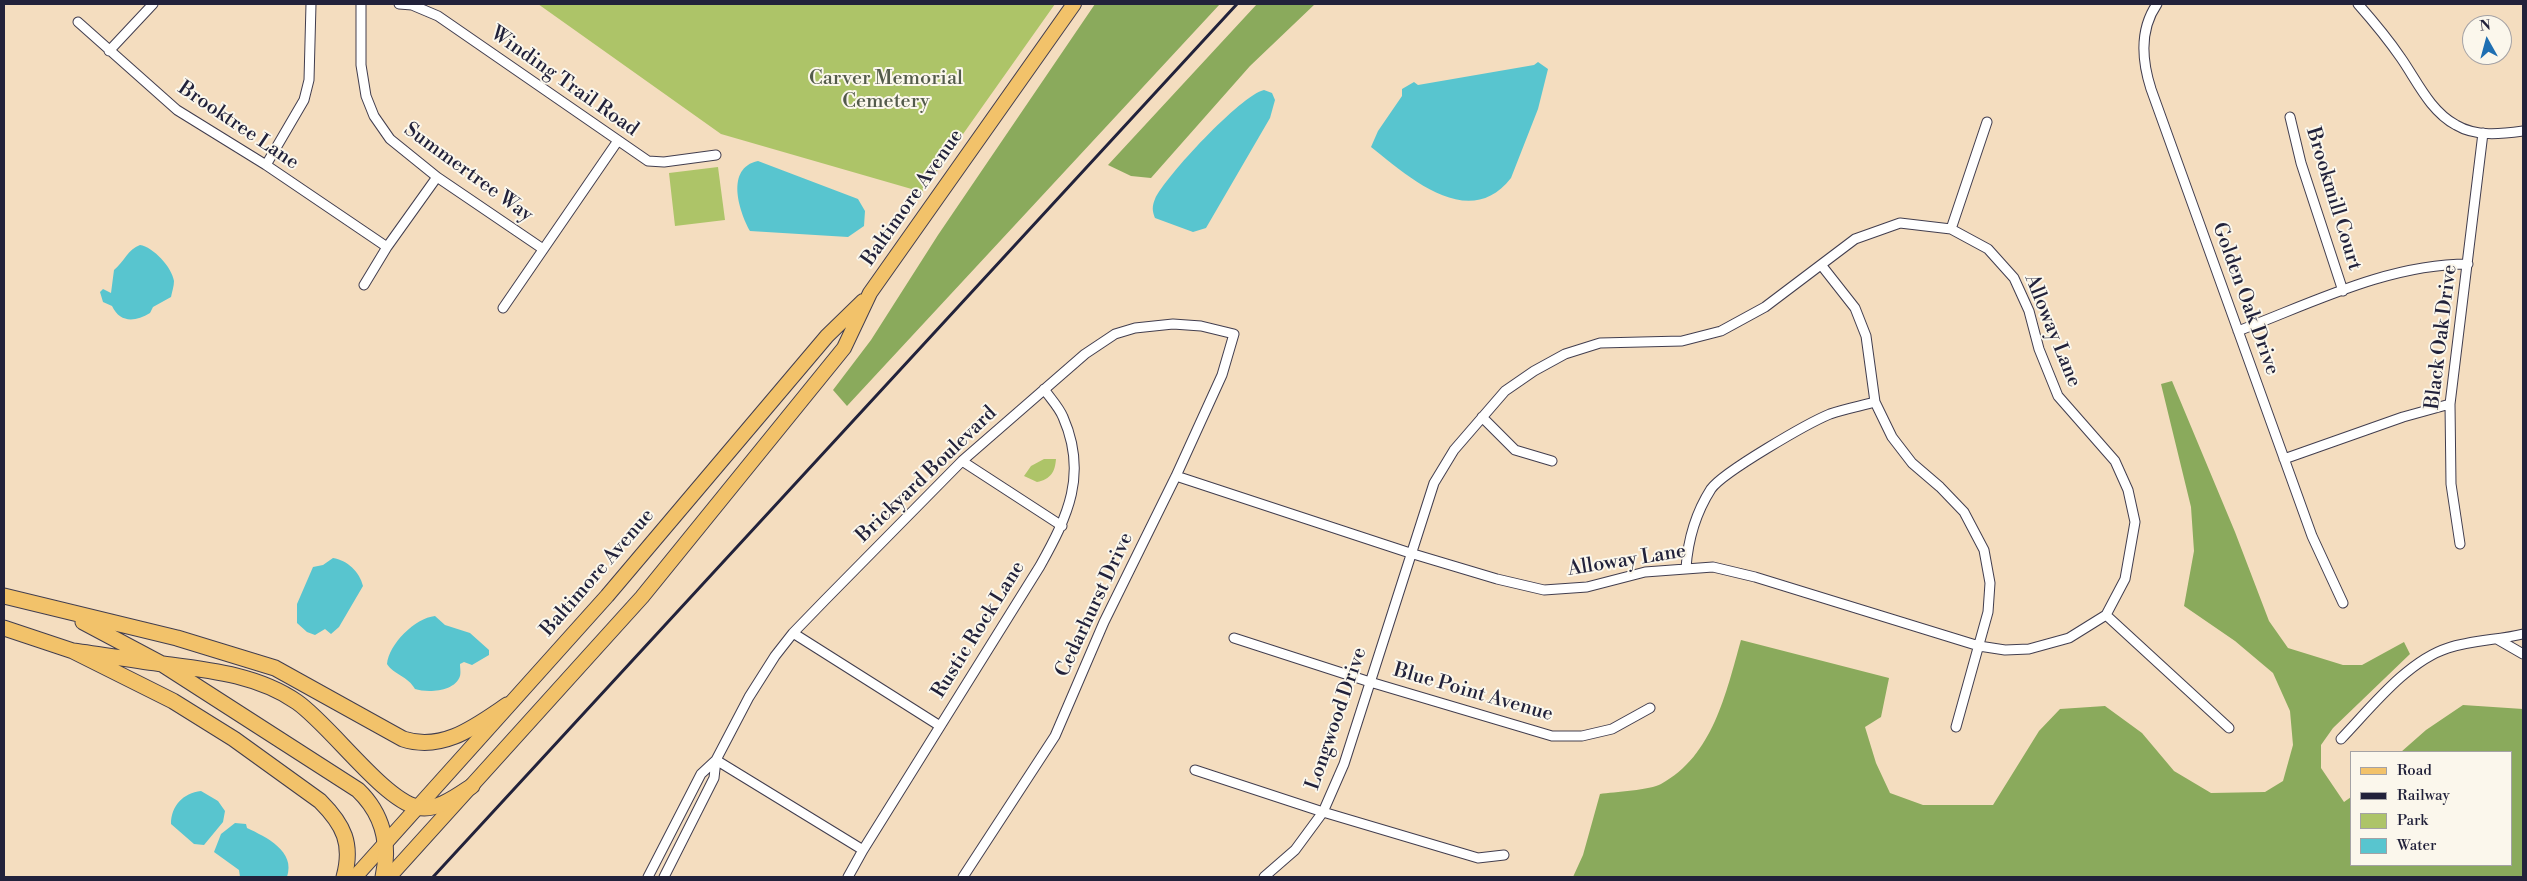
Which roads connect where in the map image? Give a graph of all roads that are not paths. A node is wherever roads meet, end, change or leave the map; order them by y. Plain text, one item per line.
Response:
1 (153, 4) edge
2 (311, 4) edge
3 (361, 4) edge
4 (399, 4) edge
5 (1074, 4) edge
6 (2157, 4) edge
7 (2358, 4) edge
8 (78, 22) dead end
9 (109, 51) junction
10 (2290, 117) dead end
11 (1987, 122) dead end
12 (2523, 132) edge
13 (2483, 133) junction
14 (618, 142) junction
15 (716, 155) dead end
16 (266, 165) junction
17 (437, 177) junction
18 (1951, 229) junction
19 (387, 248) junction
20 (543, 249) junction
21 (2468, 264) junction
22 (1822, 266) junction
23 (364, 285) dead end
24 (2343, 292) junction
25 (870, 293) junction
26 (503, 308) dead end
27 (2238, 331) junction
28 (1234, 334) joint
29 (1044, 389) junction
30 (1875, 402) junction
31 (2450, 404) junction
32 (1482, 418) junction
33 (2284, 459) junction
34 (962, 461) junction
35 (1552, 461) dead end
36 (1176, 476) junction
37 (1062, 526) junction
38 (2460, 544) dead end
39 (1410, 553) junction
40 (1686, 568) junction
41 (4, 596) edge
42 (2343, 603) dead end
43 (64, 612) junction
44 (2106, 615) junction
45 (4, 628) edge
46 (793, 633) junction
47 (2523, 634) edge
48 (1234, 638) dead end
49 (2497, 639) junction
50 (1979, 646) junction
51 (73, 651) junction
52 (2523, 654) edge
53 (162, 664) junction
54 (1370, 682) junction
55 (507, 705) junction
56 (1650, 708) dead end
57 (940, 726) junction
58 (1956, 727) dead end
59 (2230, 728) dead end
60 (2341, 740) dead end
61 (716, 760) junction
62 (1195, 770) dead end
63 (472, 786) junction
64 (417, 807) junction
65 (1323, 812) junction
66 (384, 843) junction
67 (862, 850) junction
68 (1504, 854) dead end
69 (344, 877) edge
70 (355, 877) edge
71 (383, 877) edge
72 (389, 877) edge
73 (648, 877) edge
74 (664, 877) edge
75 (848, 877) edge
76 (963, 877) edge
77 (1264, 877) edge

1 - 9 street
2 - 16 street
3 - 17 street, Summertree Way
4 - 14 street, Winding Trail Road
5 - 25 main road, Baltimore Avenue
6 - 27 street, Golden Oak Drive
7 - 13 street
8 - 9 street, Brooktree Lane
9 - 16 street, Brooktree Lane
10 - 24 street, Brookmill Court
11 - 18 street
12 - 13 street
13 - 21 street, Black Oak Drive
14 - 15 street, Winding Trail Road
14 - 20 street
16 - 19 street, Brooktree Lane
17 - 19 street
17 - 20 street, Summertree Way
18 - 22 street, Alloway Lane
18 - 44 street, Alloway Lane
19 - 23 street
20 - 26 street
21 - 24 street
21 - 31 street, Black Oak Drive
22 - 30 street
22 - 32 street, Alloway Lane
24 - 27 street
25 - 55 main road, Baltimore Avenue
25 - 63 main road, Baltimore Avenue
27 - 33 street, Golden Oak Drive
28 - 29 street, Brickyard Boulevard
28 - 36 street, Cedarhurst Drive
29 - 34 street, Brickyard Boulevard
29 - 37 street, Rustic Rock Lane
30 - 40 street
30 - 50 street
31 - 33 street
31 - 38 street, Black Oak Drive
32 - 35 street
32 - 39 street, Alloway Lane
33 - 42 street, Golden Oak Drive
34 - 37 street
34 - 46 street, Brickyard Boulevard
36 - 39 street, Alloway Lane
36 - 76 street, Cedarhurst Drive
37 - 57 street, Rustic Rock Lane
39 - 40 street, Alloway Lane
39 - 54 street, Longwood Drive
40 - 50 street, Alloway Lane
41 - 43 highway
43 - 53 highway
43 - 55 highway
44 - 50 street, Alloway Lane
44 - 59 street
45 - 51 highway
46 - 57 street
46 - 61 street, Brickyard Boulevard
47 - 49 street
48 - 54 street, Blue Point Avenue
49 - 52 street
49 - 60 street
50 - 58 street
51 - 53 highway
51 - 69 highway
53 - 64 highway
53 - 66 highway
54 - 56 street, Blue Point Avenue
54 - 65 street, Longwood Drive
55 - 64 main road, Baltimore Avenue
57 - 67 street, Rustic Rock Lane
61 - 67 street
61 - 73 street, Brickyard Boulevard
61 - 74 street, Brickyard Boulevard
62 - 65 street
63 - 64 highway
63 - 72 main road, Baltimore Avenue
64 - 66 main road, Baltimore Avenue
65 - 68 street
65 - 77 street, Longwood Drive
66 - 70 main road, Baltimore Avenue
66 - 71 highway
67 - 75 street, Rustic Rock Lane

